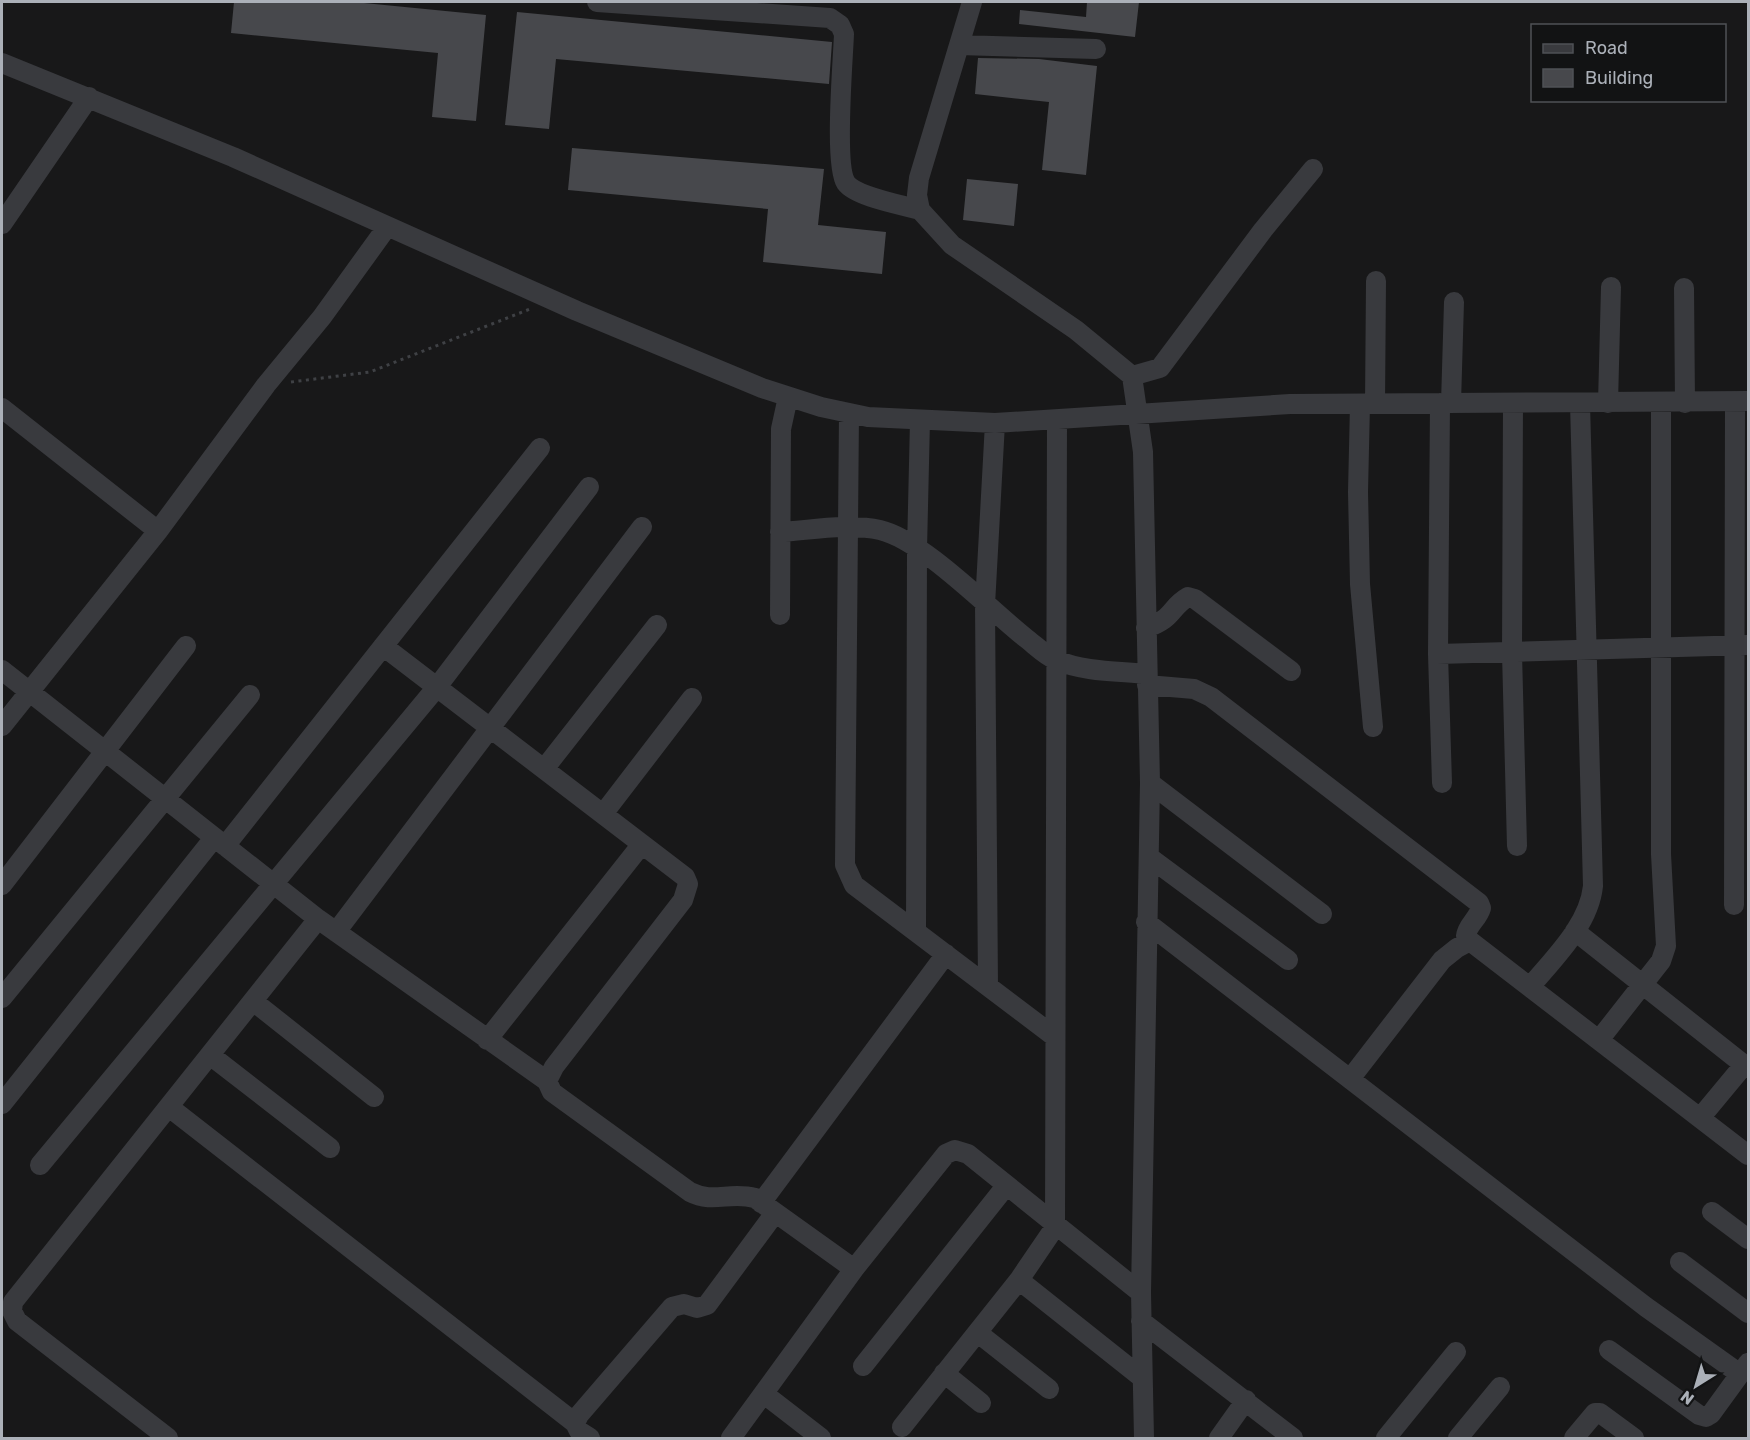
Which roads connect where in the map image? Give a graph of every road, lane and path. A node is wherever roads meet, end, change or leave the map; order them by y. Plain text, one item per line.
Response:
1 (597, 2) edge
2 (972, 2) edge
3 (705, 5) edge
4 (959, 45) junction
5 (1096, 49) dead end
6 (2, 63) edge
7 (89, 97) junction
8 (1313, 169) dead end
9 (920, 210) junction
10 (2, 224) edge
11 (387, 227) junction
12 (1376, 281) dead end
13 (1611, 287) dead end
14 (1684, 288) dead end
15 (554, 301) junction
16 (1454, 302) dead end
17 (1132, 376) junction
18 (266, 385) junction
19 (788, 397) junction
20 (1742, 402) edge
21 (1445, 403) junction
22 (1513, 403) junction
23 (1580, 403) junction
24 (1608, 403) junction
25 (1661, 403) junction
26 (1684, 403) junction
27 (1368, 404) junction
28 (2, 408) edge
29 (849, 413) junction
30 (1139, 415) junction
31 (920, 420) junction
32 (1057, 421) junction
33 (995, 423) junction
34 (540, 448) dead end
35 (589, 487) dead end
36 (642, 527) dead end
37 (850, 528) junction
38 (158, 531) junction
39 (780, 532) junction
40 (917, 550) junction
41 (985, 605) junction
42 (780, 615) dead end
43 (657, 625) dead end
44 (1146, 628) junction
45 (1742, 645) edge
46 (186, 646) dead end
47 (383, 646) junction
48 (1660, 647) junction
49 (1588, 651) junction
50 (1512, 652) junction
51 (1438, 654) junction
52 (1055, 660) junction
53 (2, 670) edge
54 (1291, 671) dead end
55 (1147, 679) junction
56 (436, 687) junction
57 (29, 691) junction
58 (250, 695) dead end
59 (692, 698) dead end
60 (2, 726) edge
61 (489, 727) junction
62 (1373, 727) dead end
63 (105, 753) junction
64 (544, 769) junction
65 (1150, 783) junction
66 (1442, 783) dead end
67 (164, 800) junction
68 (603, 814) junction
69 (219, 842) junction
70 (642, 844) junction
71 (1517, 846) dead end
72 (1149, 857) junction
73 (2, 885) edge
74 (274, 885) junction
75 (1734, 905) dead end
76 (1322, 914) dead end
77 (318, 919) junction
78 (1146, 922) junction
79 (1575, 931) junction
80 (336, 932) junction
81 (916, 932) junction
82 (1470, 941) junction
83 (946, 954) junction
84 (1288, 960) dead end
85 (987, 986) junction
86 (1642, 986) junction
87 (1530, 987) junction
88 (2, 998) edge
89 (253, 1001) junction
90 (1055, 1037) junction
91 (487, 1040) junction
92 (1599, 1040) junction
93 (210, 1055) junction
94 (1746, 1067) edge
95 (1350, 1079) junction
96 (547, 1081) junction
97 (374, 1097) dead end
98 (2, 1104) edge
99 (169, 1107) junction
100 (1700, 1118) junction
101 (330, 1148) dead end
102 (1749, 1155) edge
103 (40, 1165) dead end
104 (1006, 1186) junction
105 (768, 1208) junction
106 (1712, 1212) dead end
107 (1055, 1227) junction
108 (1749, 1239) edge
109 (1680, 1262) dead end
110 (854, 1269) junction
111 (1019, 1280) junction
112 (1141, 1293) junction
113 (1749, 1313) edge
114 (1141, 1321) junction
115 (978, 1333) junction
116 (1609, 1350) dead end
117 (1456, 1353) dead end
118 (862, 1366) dead end
119 (1744, 1369) edge
120 (944, 1373) junction
121 (1141, 1377) junction
122 (1500, 1387) dead end
123 (1049, 1389) dead end
124 (764, 1394) junction
125 (1246, 1400) junction
126 (981, 1403) dead end
127 (575, 1423) junction
128 (902, 1428) dead end
129 (168, 1438) edge
130 (590, 1438) edge
131 (731, 1438) edge
132 (821, 1438) edge
133 (1144, 1438) edge
134 (1219, 1438) edge
135 (1293, 1438) edge
136 (1386, 1438) edge
137 (1458, 1438) edge
138 (1574, 1438) edge
139 (1634, 1438) edge

1 - 3 street
2 - 4 street
3 - 9 street
4 - 5 street
4 - 9 street
6 - 7 street
7 - 10 street
7 - 11 street
8 - 17 street
9 - 17 street
11 - 15 street
11 - 18 street
12 - 27 street
13 - 24 street
14 - 26 street
15 - 18 path
15 - 19 street
16 - 21 street
17 - 30 street
18 - 38 street
19 - 29 street
19 - 39 street
20 - 26 street
20 - 45 street
21 - 22 street
21 - 27 street
21 - 51 street
22 - 23 street
22 - 50 street
23 - 24 street
23 - 49 street
24 - 25 street
25 - 26 street
25 - 48 street
27 - 30 street
27 - 62 street
28 - 38 street
29 - 31 street
29 - 37 street
30 - 32 street
30 - 44 street
31 - 33 street
31 - 40 street
32 - 33 street
32 - 52 street
33 - 41 street
34 - 47 street
35 - 56 street
36 - 61 street
37 - 39 street
37 - 40 street
37 - 81 street
38 - 57 street
39 - 42 street
40 - 41 street
40 - 81 street
41 - 52 street
41 - 85 street
43 - 64 street
44 - 54 street
44 - 55 street
45 - 48 street
45 - 75 street
46 - 63 street
47 - 56 street
47 - 69 street
48 - 49 street
48 - 86 street
49 - 50 street
49 - 79 street
50 - 51 street
50 - 71 street
51 - 66 street
52 - 55 street
52 - 90 street
53 - 57 street
55 - 65 street
55 - 82 street
56 - 61 street
56 - 74 street
57 - 60 street
57 - 63 street
58 - 67 street
59 - 68 street
61 - 64 street
61 - 80 street
63 - 67 street
63 - 73 street
64 - 68 street
65 - 72 street
65 - 76 street
67 - 69 street
67 - 88 street
68 - 70 street
69 - 74 street
69 - 98 street
70 - 91 street
70 - 96 street
72 - 78 street
72 - 84 street
74 - 77 street
74 - 103 street
77 - 80 street
77 - 89 street
78 - 95 street
78 - 112 street
79 - 86 street
79 - 87 street
80 - 91 street
81 - 83 street
82 - 87 street
82 - 95 street
83 - 85 street
83 - 105 street
85 - 90 street
86 - 92 street
86 - 94 street
87 - 92 street
89 - 93 street
89 - 97 street
90 - 107 street
91 - 96 street
92 - 100 street
93 - 99 street
93 - 101 street
94 - 100 street
95 - 119 street
96 - 105 street
99 - 127 street
99 - 129 street
100 - 102 street
104 - 107 street
104 - 110 street
104 - 118 street
105 - 110 street
105 - 127 street
106 - 108 street
107 - 111 street
107 - 112 street
109 - 113 street
110 - 124 street
111 - 115 street
111 - 121 street
112 - 114 street
114 - 121 street
114 - 125 street
115 - 120 street
115 - 123 street
116 - 119 street
117 - 136 street
120 - 126 street
120 - 128 street
121 - 133 street
122 - 137 street
124 - 131 street
124 - 132 street
125 - 134 street
125 - 135 street
127 - 130 street
138 - 139 street

